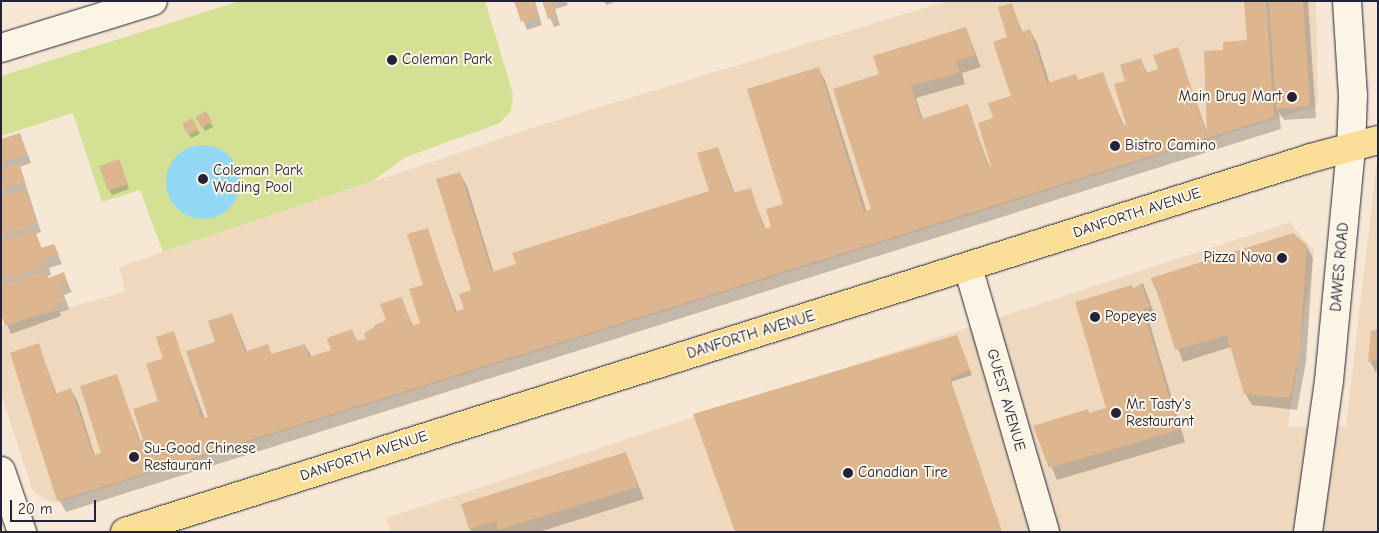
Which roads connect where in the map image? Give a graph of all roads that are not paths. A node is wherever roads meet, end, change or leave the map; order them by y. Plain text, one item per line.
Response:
1 (153, 1) edge
2 (1347, 1) edge
3 (1, 48) edge
4 (1378, 140) edge
5 (1351, 147) junction
6 (968, 267) junction
7 (1, 471) edge
8 (22, 532) edge
9 (125, 532) edge
10 (1045, 532) edge
11 (1308, 532) edge

1 - 3 street
2 - 5 street, DAWES ROAD
4 - 5 main road, DANFORTH AVENUE
5 - 6 main road, DANFORTH AVENUE
5 - 11 street, DAWES ROAD
6 - 9 main road, DANFORTH AVENUE
6 - 10 street, GUEST AVENUE
7 - 8 street

